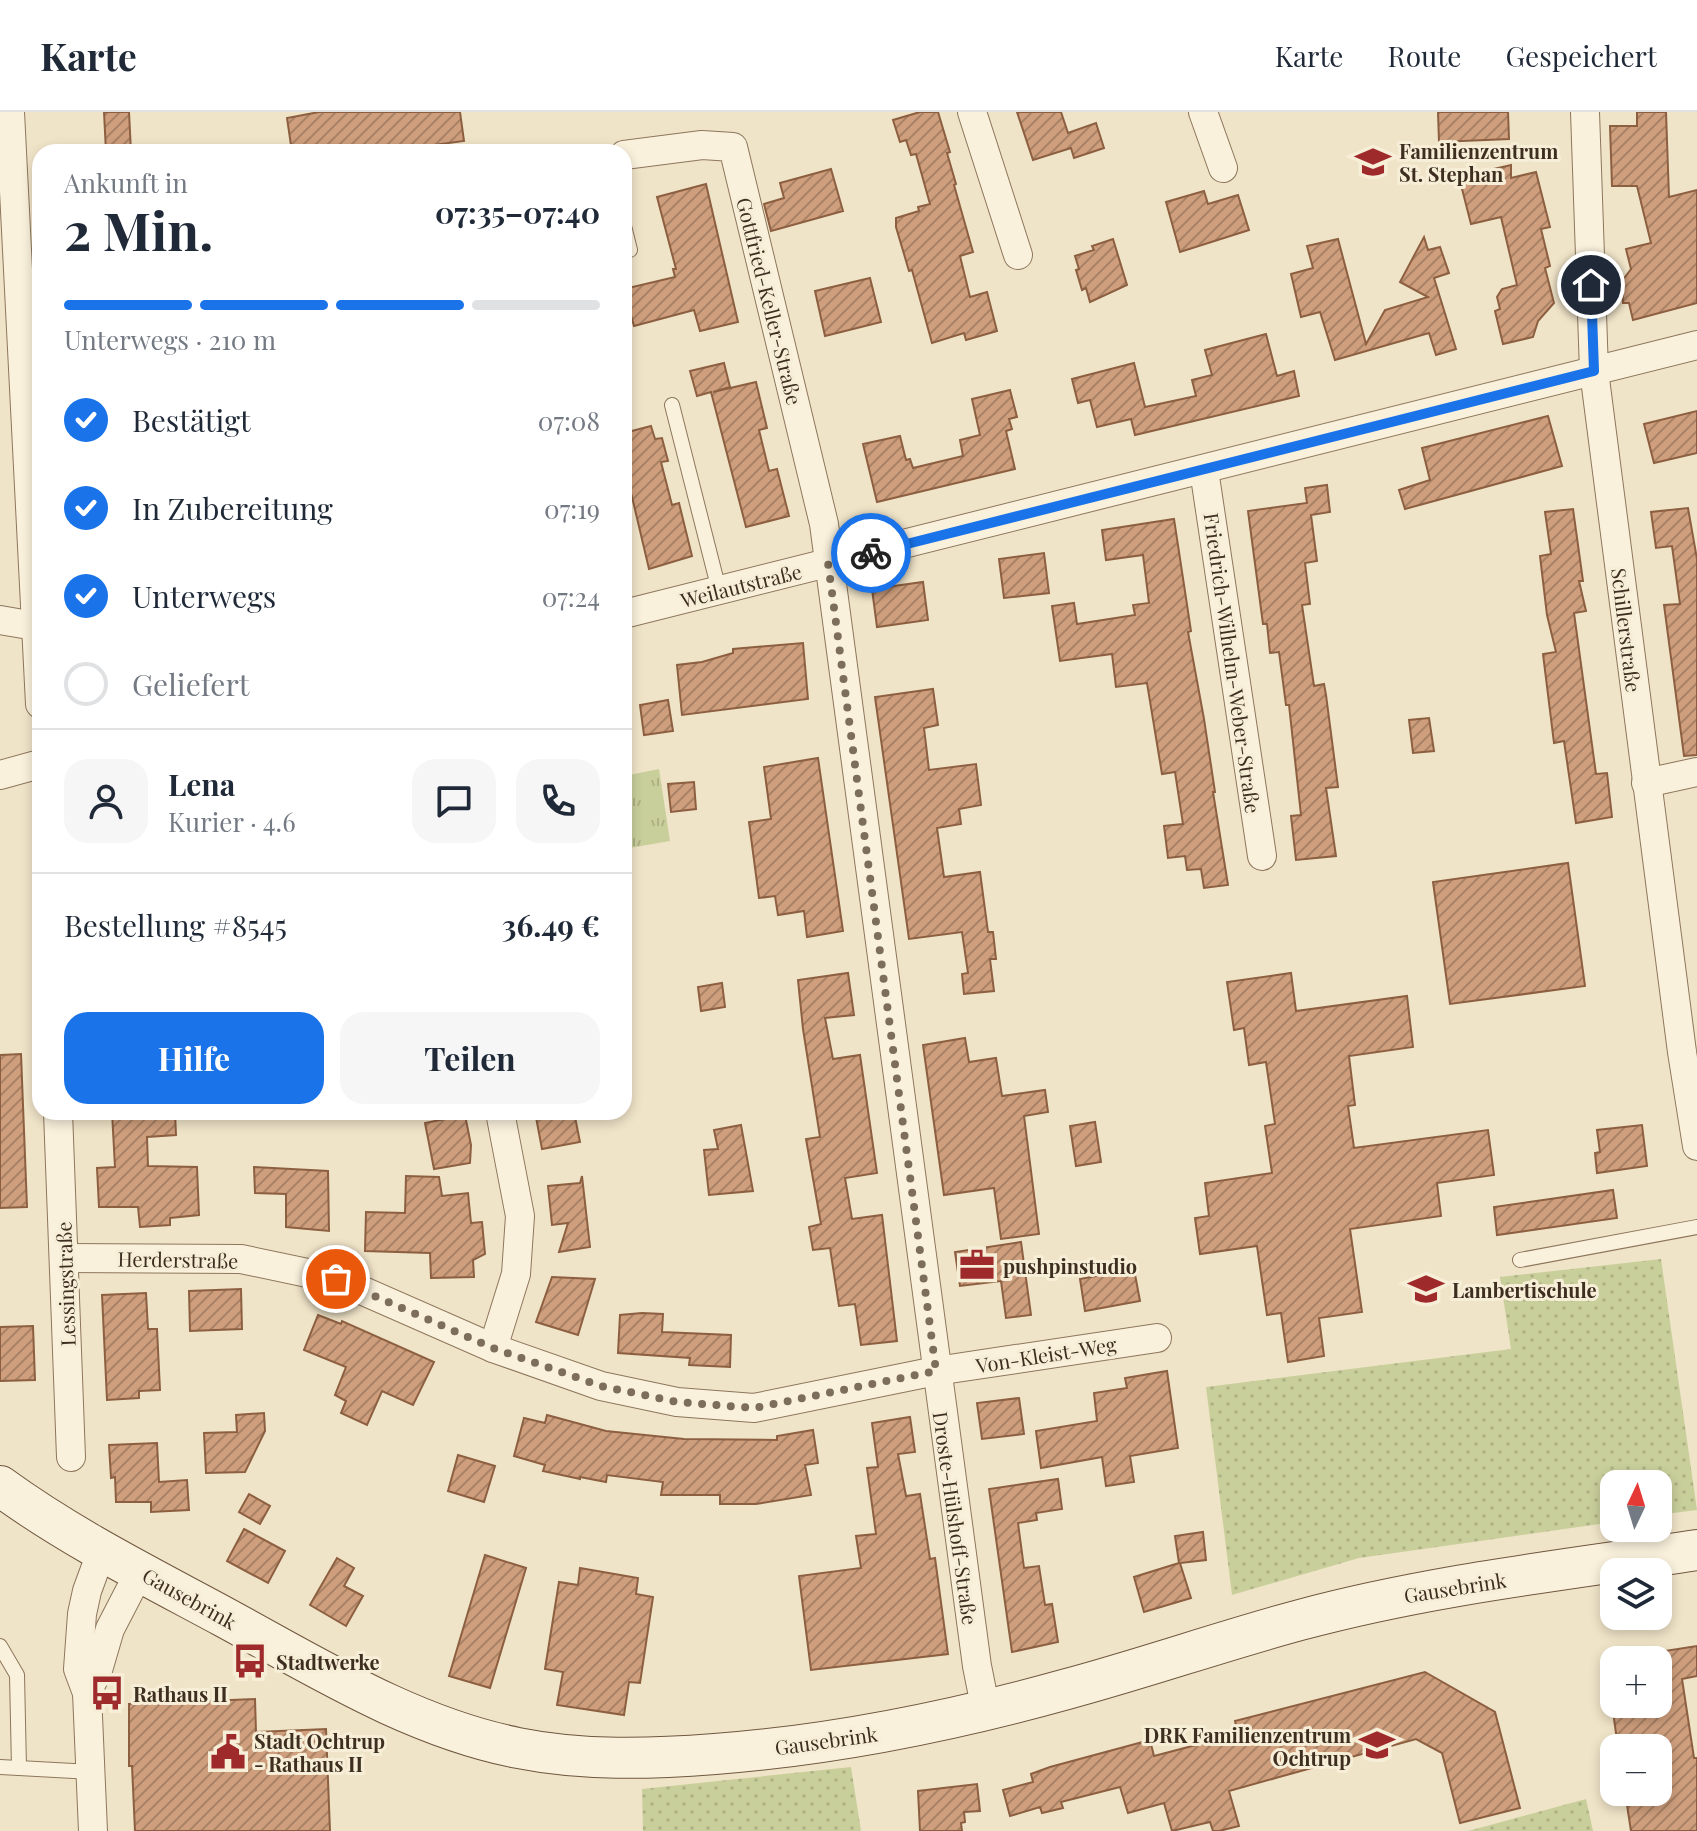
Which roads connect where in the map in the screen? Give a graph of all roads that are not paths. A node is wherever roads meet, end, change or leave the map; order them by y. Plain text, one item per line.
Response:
1 (10, 112) edge
2 (972, 112) edge
3 (1203, 112) edge
4 (1585, 112) edge
5 (632, 154) edge
6 (1223, 168) dead end
7 (28, 238) edge
8 (1018, 255) dead end
9 (1697, 345) edge
10 (1594, 371) junction
11 (672, 405) dead end
12 (32, 460) edge
13 (1204, 470) junction
14 (828, 563) junction
15 (719, 590) junction
16 (632, 612) edge
17 (0, 620) edge
18 (32, 625) edge
19 (32, 766) edge
20 (1697, 772) edge
21 (0, 775) edge
22 (1646, 783) junction
23 (1262, 856) dead end
24 (58, 1120) edge
25 (502, 1120) edge
26 (1697, 1146) edge
27 (1697, 1227) edge
28 (64, 1258) junction
29 (1520, 1260) dead end
30 (1157, 1338) dead end
31 (493, 1348) junction
32 (936, 1371) junction
33 (71, 1457) dead end
34 (0, 1486) edge
35 (102, 1550) junction
36 (1697, 1550) edge
37 (140, 1571) junction
38 (0, 1646) edge
39 (87, 1693) junction
40 (986, 1711) junction
41 (0, 1767) edge
42 (19, 1768) junction
43 (92, 1772) junction
44 (93, 1831) edge

1 - 7 street
2 - 8 street
3 - 6 street
4 - 10 street, Schillerstraße
5 - 14 street, Gottfried-Keller-Straße
7 - 12 street
9 - 10 street, Weilautstraße
10 - 13 street, Weilautstraße
10 - 22 street, Schillerstraße
11 - 15 lane
13 - 14 street, Weilautstraße
13 - 23 street, Friedrich-Wilhelm-Weber-Straße
14 - 15 street, Weilautstraße
14 - 32 street, Droste-Hülshoff-Straße
15 - 16 street, Weilautstraße
17 - 18 street
19 - 21 street
20 - 22 street
22 - 26 street, Schillerstraße
24 - 28 street, Lessingstraße
25 - 31 street
27 - 29 lane
28 - 31 street, Herderstraße
28 - 33 street, Lessingstraße
30 - 32 street, Von-Kleist-Weg
31 - 32 street, Herderstraße
32 - 40 street, Droste-Hülshoff-Straße
34 - 35 main road, Gausebrink
35 - 37 main road, Gausebrink
35 - 39 street
36 - 40 main road, Gausebrink
37 - 39 street
37 - 40 main road, Gausebrink
38 - 42 lane
39 - 43 street
41 - 42 lane
42 - 43 lane
43 - 44 street

